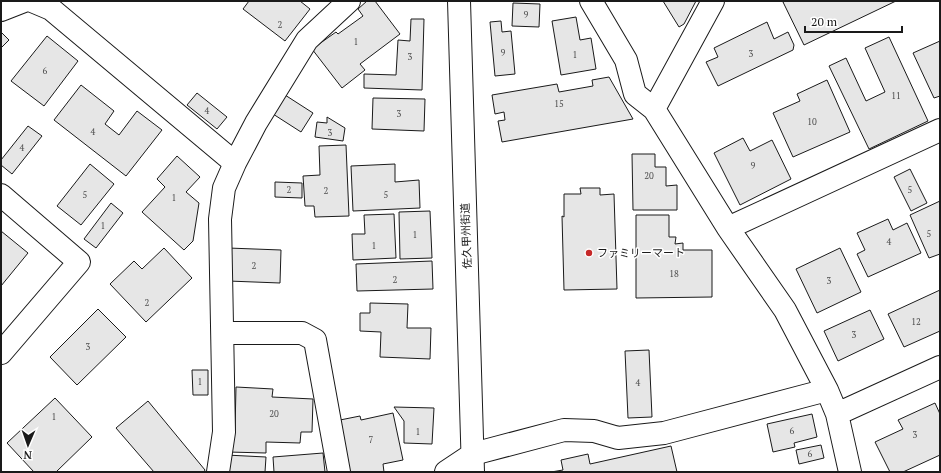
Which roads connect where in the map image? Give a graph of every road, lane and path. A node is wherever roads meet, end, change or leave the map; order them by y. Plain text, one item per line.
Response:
1 (24, 1) edge
2 (32, 1) edge
3 (349, 1) edge
4 (459, 1) edge
5 (591, 1) edge
6 (713, 1) edge
7 (1, 10) edge
8 (654, 108) junction
9 (940, 130) edge
10 (235, 163) junction
11 (1, 195) edge
12 (728, 228) junction
13 (223, 333) junction
14 (1, 353) edge
15 (940, 367) edge
16 (827, 390) junction
17 (837, 414) junction
18 (473, 463) edge
19 (218, 472) edge
20 (339, 472) edge
21 (446, 472) edge
22 (850, 472) edge

1 - 7 street
2 - 10 street
3 - 10 street
4 - 18 street, 佐久甲州街道
5 - 8 street
6 - 8 street
8 - 12 street
9 - 12 street
10 - 13 street
11 - 14 street
12 - 16 street
13 - 19 street
13 - 20 street
15 - 17 street
16 - 17 street
16 - 18 street
17 - 22 street
18 - 21 street

